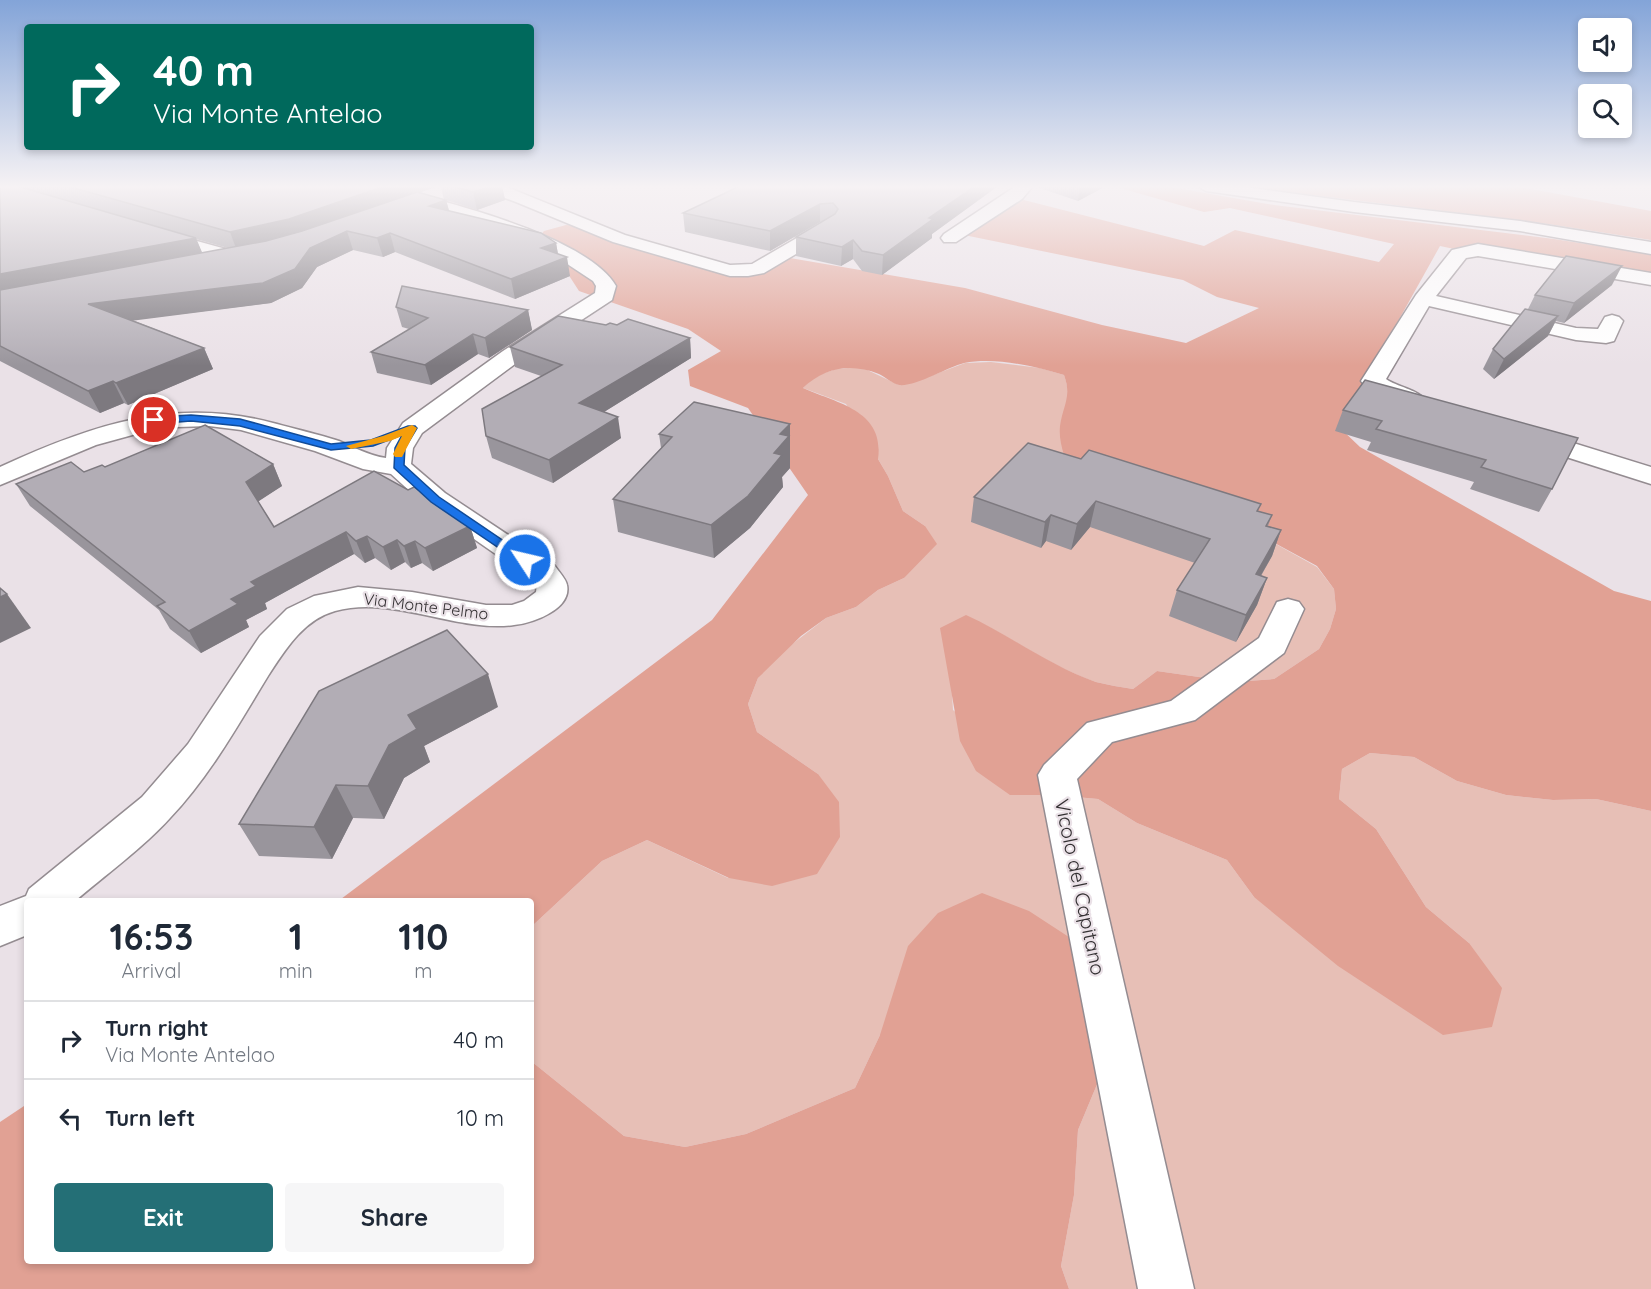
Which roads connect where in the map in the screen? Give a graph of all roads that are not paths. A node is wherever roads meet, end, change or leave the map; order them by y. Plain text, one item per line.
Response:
1 (197, 246) edge
2 (552, 246) edge
3 (641, 246) edge
4 (796, 246) edge
5 (1577, 246) edge
6 (261, 254) edge
7 (237, 258) junction
8 (1651, 258) edge
9 (194, 267) edge
10 (1651, 279) edge
11 (1423, 299) junction
12 (1612, 321) dead end
13 (1431, 405) edge
14 (412, 428) junction
15 (1508, 430) edge
16 (331, 447) junction
17 (398, 466) junction
18 (1651, 476) edge
19 (0, 477) edge
20 (1288, 609) dead end
21 (49, 898) edge
22 (24, 915) edge
23 (0, 927) edge
24 (1166, 1289) edge

1 - 7 street
2 - 14 street
3 - 4 street
5 - 8 street
6 - 7 street
7 - 9 street
10 - 11 street
11 - 12 street
11 - 13 street
14 - 16 street
14 - 17 street
15 - 18 street
16 - 17 street
16 - 19 street
17 - 21 street, Via Monte Pelmo
20 - 24 street, Vicolo del Capitano
22 - 23 street

